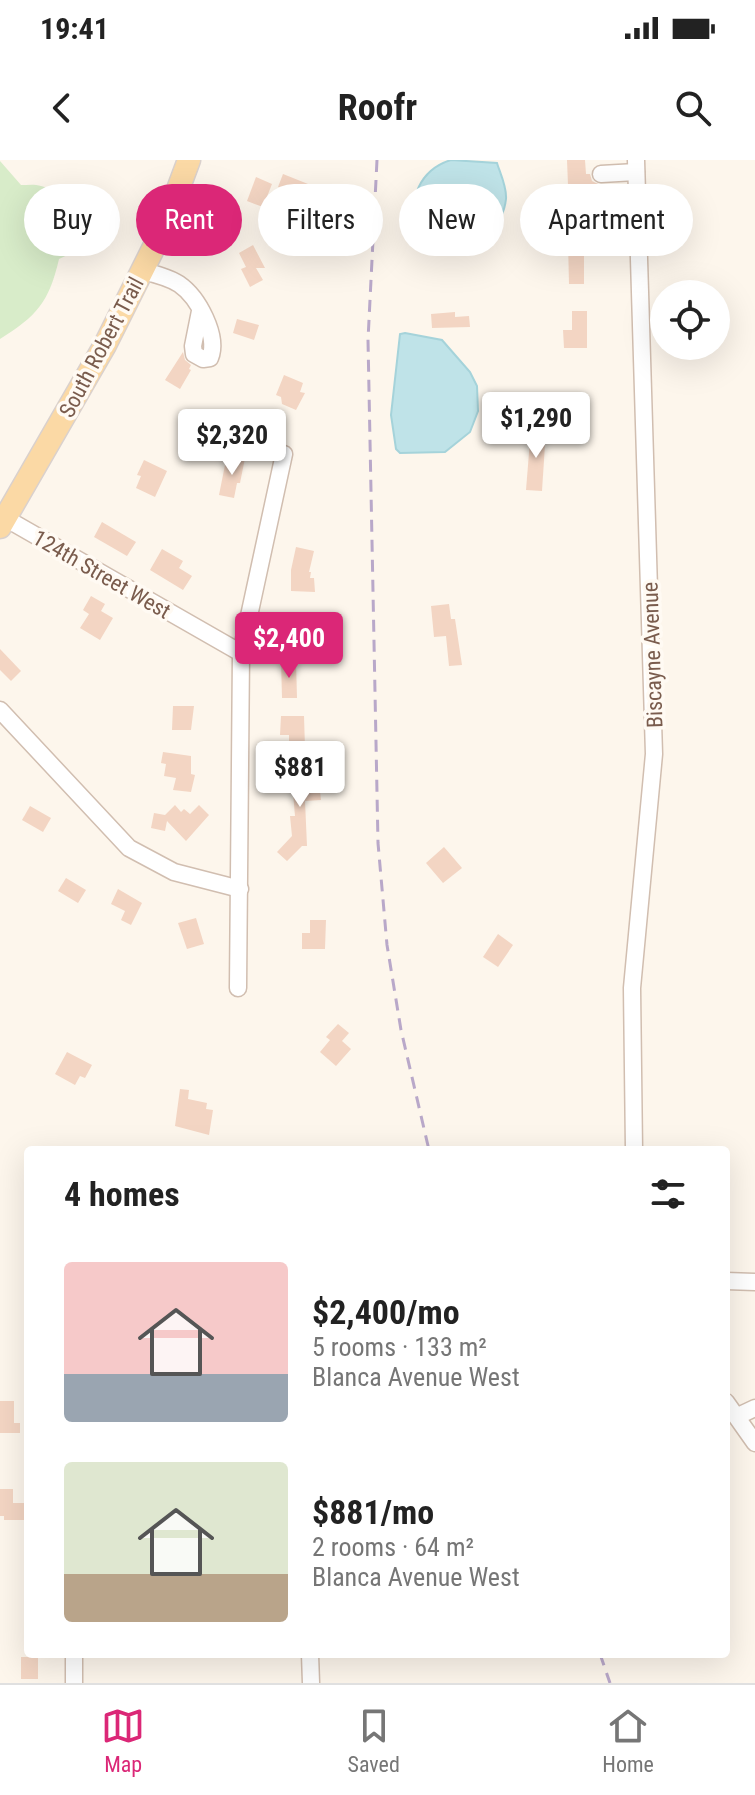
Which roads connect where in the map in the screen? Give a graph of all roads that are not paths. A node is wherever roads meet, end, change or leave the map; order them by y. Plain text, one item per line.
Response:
1 (189, 160) edge
2 (636, 166) edge
3 (601, 174) dead end
4 (142, 271) junction
5 (200, 311) dead end
6 (284, 454) dead end
7 (3, 523) edge
8 (241, 653) junction
9 (0, 710) edge
10 (240, 889) junction
11 (238, 988) dead end
12 (634, 1146) edge
13 (730, 1281) edge
14 (755, 1282) edge
15 (730, 1407) edge
16 (755, 1408) edge
17 (738, 1416) junction
18 (755, 1443) edge
19 (74, 1658) edge
20 (310, 1658) edge
21 (74, 1683) edge
22 (311, 1683) edge

1 - 4 main road, South Robert Trail
2 - 3 street
2 - 12 street, Biscayne Avenue
4 - 5 street
4 - 7 main road, South Robert Trail
6 - 8 street
7 - 8 street, 124th Street West
8 - 10 street
9 - 10 street
10 - 11 street
13 - 14 street
15 - 17 street
16 - 17 street
17 - 18 street
19 - 21 street
20 - 22 street

